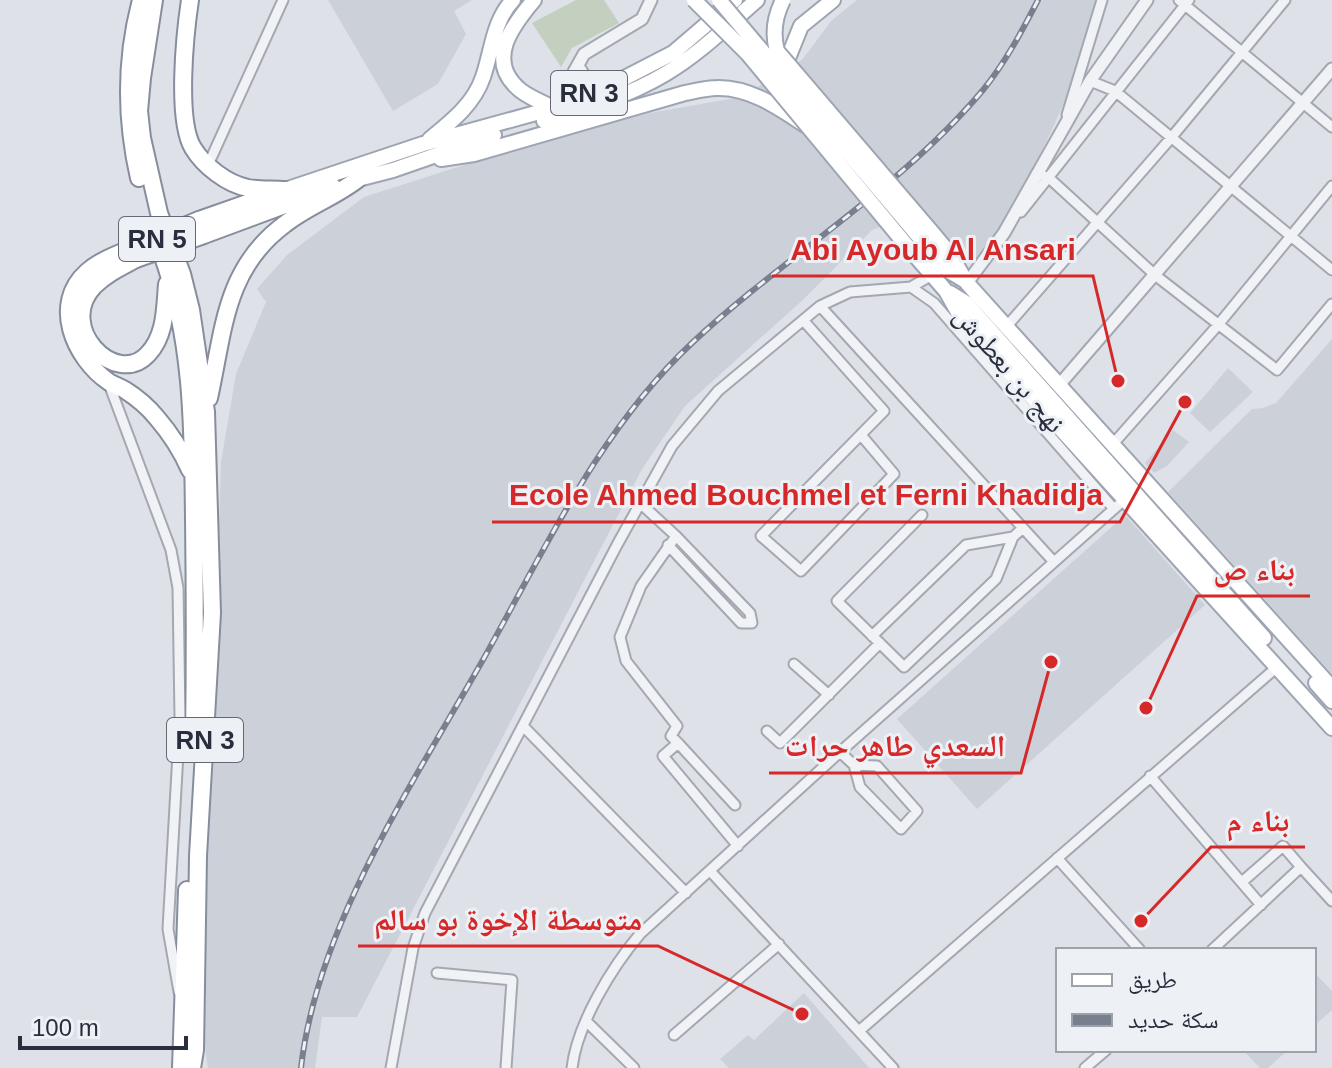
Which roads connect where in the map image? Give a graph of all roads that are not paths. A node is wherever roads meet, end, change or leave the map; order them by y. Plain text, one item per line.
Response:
1 (141, 0) edge
2 (154, 0) edge
3 (190, 0) edge
4 (283, 0) edge
5 (513, 0) edge
6 (534, 0) edge
7 (651, 0) edge
8 (694, 0) edge
9 (719, 0) edge
10 (735, 0) edge
11 (757, 0) edge
12 (783, 0) edge
13 (833, 0) edge
14 (1102, 0) edge
15 (1147, 0) edge
16 (1285, 0) edge
17 (1185, 2) edge
18 (1242, 53) junction
19 (786, 63) junction
20 (578, 66) junction
21 (1332, 69) edge
22 (1090, 81) junction
23 (604, 87) junction
24 (1115, 91) junction
25 (1304, 104) junction
26 (554, 108) junction
27 (1064, 126) junction
28 (809, 127) junction
29 (1332, 127) edge
30 (1171, 138) junction
31 (423, 144) junction
32 (208, 165) junction
33 (408, 165) junction
34 (1042, 175) junction
35 (358, 179) junction
36 (1232, 186) junction
37 (1332, 186) edge
38 (285, 190) junction
39 (1097, 222) junction
40 (202, 228) junction
41 (925, 234) junction
42 (1291, 235) junction
43 (133, 254) junction
44 (168, 270) junction
45 (1332, 270) edge
46 (932, 275) junction
47 (1155, 275) junction
48 (967, 283) junction
49 (911, 287) junction
50 (946, 291) junction
51 (1332, 304) edge
52 (820, 306) junction
53 (803, 320) junction
54 (1218, 325) junction
55 (1009, 329) junction
56 (108, 381) junction
57 (1061, 386) junction
58 (206, 412) junction
59 (861, 435) junction
60 (1113, 444) junction
61 (194, 479) junction
62 (640, 503) junction
63 (1119, 504) junction
64 (922, 515) dead end
65 (1023, 528) junction
66 (676, 536) junction
67 (1013, 537) junction
68 (668, 545) junction
69 (1054, 562) junction
70 (721, 583) junction
71 (712, 591) junction
72 (876, 640) junction
73 (794, 664) dead end
74 (1277, 667) junction
75 (1332, 688) edge
76 (829, 695) junction
77 (1332, 701) edge
78 (1332, 715) edge
79 (523, 726) junction
80 (1332, 728) edge
81 (767, 731) dead end
82 (678, 743) junction
83 (840, 752) junction
84 (854, 765) junction
85 (1150, 776) junction
86 (590, 794) junction
87 (582, 802) dead end
88 (735, 805) dead end
89 (738, 846) junction
90 (1057, 858) junction
91 (1301, 867) junction
92 (711, 872) junction
93 (1242, 882) junction
94 (686, 893) junction
95 (1332, 901) edge
96 (1261, 905) junction
97 (779, 944) junction
98 (1138, 948) edge
99 (1214, 948) edge
100 (437, 973) dead end
101 (181, 1003) junction
102 (587, 1022) junction
103 (859, 1031) junction
104 (674, 1035) dead end
105 (1104, 1052) edge
106 (181, 1068) edge
107 (192, 1068) edge
108 (391, 1068) edge
109 (506, 1068) edge
110 (572, 1068) edge
111 (634, 1068) edge
112 (893, 1068) edge
113 (1085, 1068) edge

1 - 44 highway, RN 5
2 - 58 highway, RN 5
3 - 32 highway
4 - 32 street
5 - 31 main road
6 - 26 main road
7 - 20 street
8 - 28 main road, bridge
9 - 41 main road, bridge
10 - 23 main road, RN 3
11 - 33 main road, RN 3
12 - 19 main road, bridge
13 - 19 main road
14 - 27 street
15 - 22 street
16 - 18 street
17 - 18 street
17 - 24 street
18 - 25 street
18 - 30 street
19 - 41 main road, bridge
20 - 23 street
20 - 26 street
21 - 25 street
22 - 24 street
22 - 27 street
23 - 26 main road, RN 3
24 - 30 street
24 - 34 street
25 - 29 street
25 - 36 street
26 - 31 main road, RN 3
27 - 34 street
28 - 33 main road, RN 3
28 - 46 main road, bridge
30 - 36 street
30 - 39 street
31 - 38 main road, RN 3
32 - 38 highway
33 - 35 main road, RN 3
34 - 39 street
34 - 48 street
35 - 40 highway, RN 3
35 - 58 highway, RN 3
36 - 42 street
36 - 47 street
37 - 42 street
38 - 40 highway, RN 3
39 - 47 street
39 - 55 street
40 - 43 highway, RN 3, bridge
41 - 48 main road
42 - 45 street
42 - 54 street
43 - 44 highway, RN 3
43 - 56 highway, RN 3
44 - 61 highway, RN 5
46 - 49 street
46 - 50 main road
47 - 54 street
47 - 57 street
48 - 55 main road
49 - 52 street
49 - 63 street
50 - 63 main road, نهج بن بعطوش
50 - 78 main road, نهج بن بعطوش
51 - 54 street
52 - 53 street
52 - 65 street
53 - 59 street
53 - 62 street
54 - 60 street
55 - 57 main road, نهج بن بعطوش
55 - 77 main road
56 - 61 highway, RN 3
56 - 101 street
57 - 60 main road, نهج بن بعطوش
58 - 107 highway, RN 3
59 - 59 street
60 - 75 main road, نهج بن بعطوش
61 - 101 highway, RN 3
62 - 66 street
62 - 79 street
63 - 69 street
63 - 74 main road, نهج بن بعطوش
64 - 72 street
65 - 67 street
65 - 69 street
66 - 68 street
66 - 70 street
67 - 72 street
67 - 72 street
68 - 71 street
68 - 82 street
69 - 83 street
70 - 71 street
70 - 71 street
72 - 76 street
73 - 76 street
74 - 80 main road, نهج بن بعطوش
74 - 85 street
76 - 81 street
79 - 86 street
79 - 108 street
82 - 88 street
82 - 89 street
83 - 84 street
83 - 89 street
84 - 84 street
85 - 90 street
85 - 93 street
86 - 87 street
86 - 94 street
89 - 92 street
90 - 98 street
90 - 103 street
91 - 93 street
91 - 95 street
91 - 96 street
92 - 94 street
92 - 97 street
93 - 96 street
94 - 102 street
96 - 99 street
97 - 103 street
97 - 104 street
100 - 109 street
101 - 106 highway, RN 3
102 - 110 street
102 - 111 street
103 - 112 street
105 - 113 street

